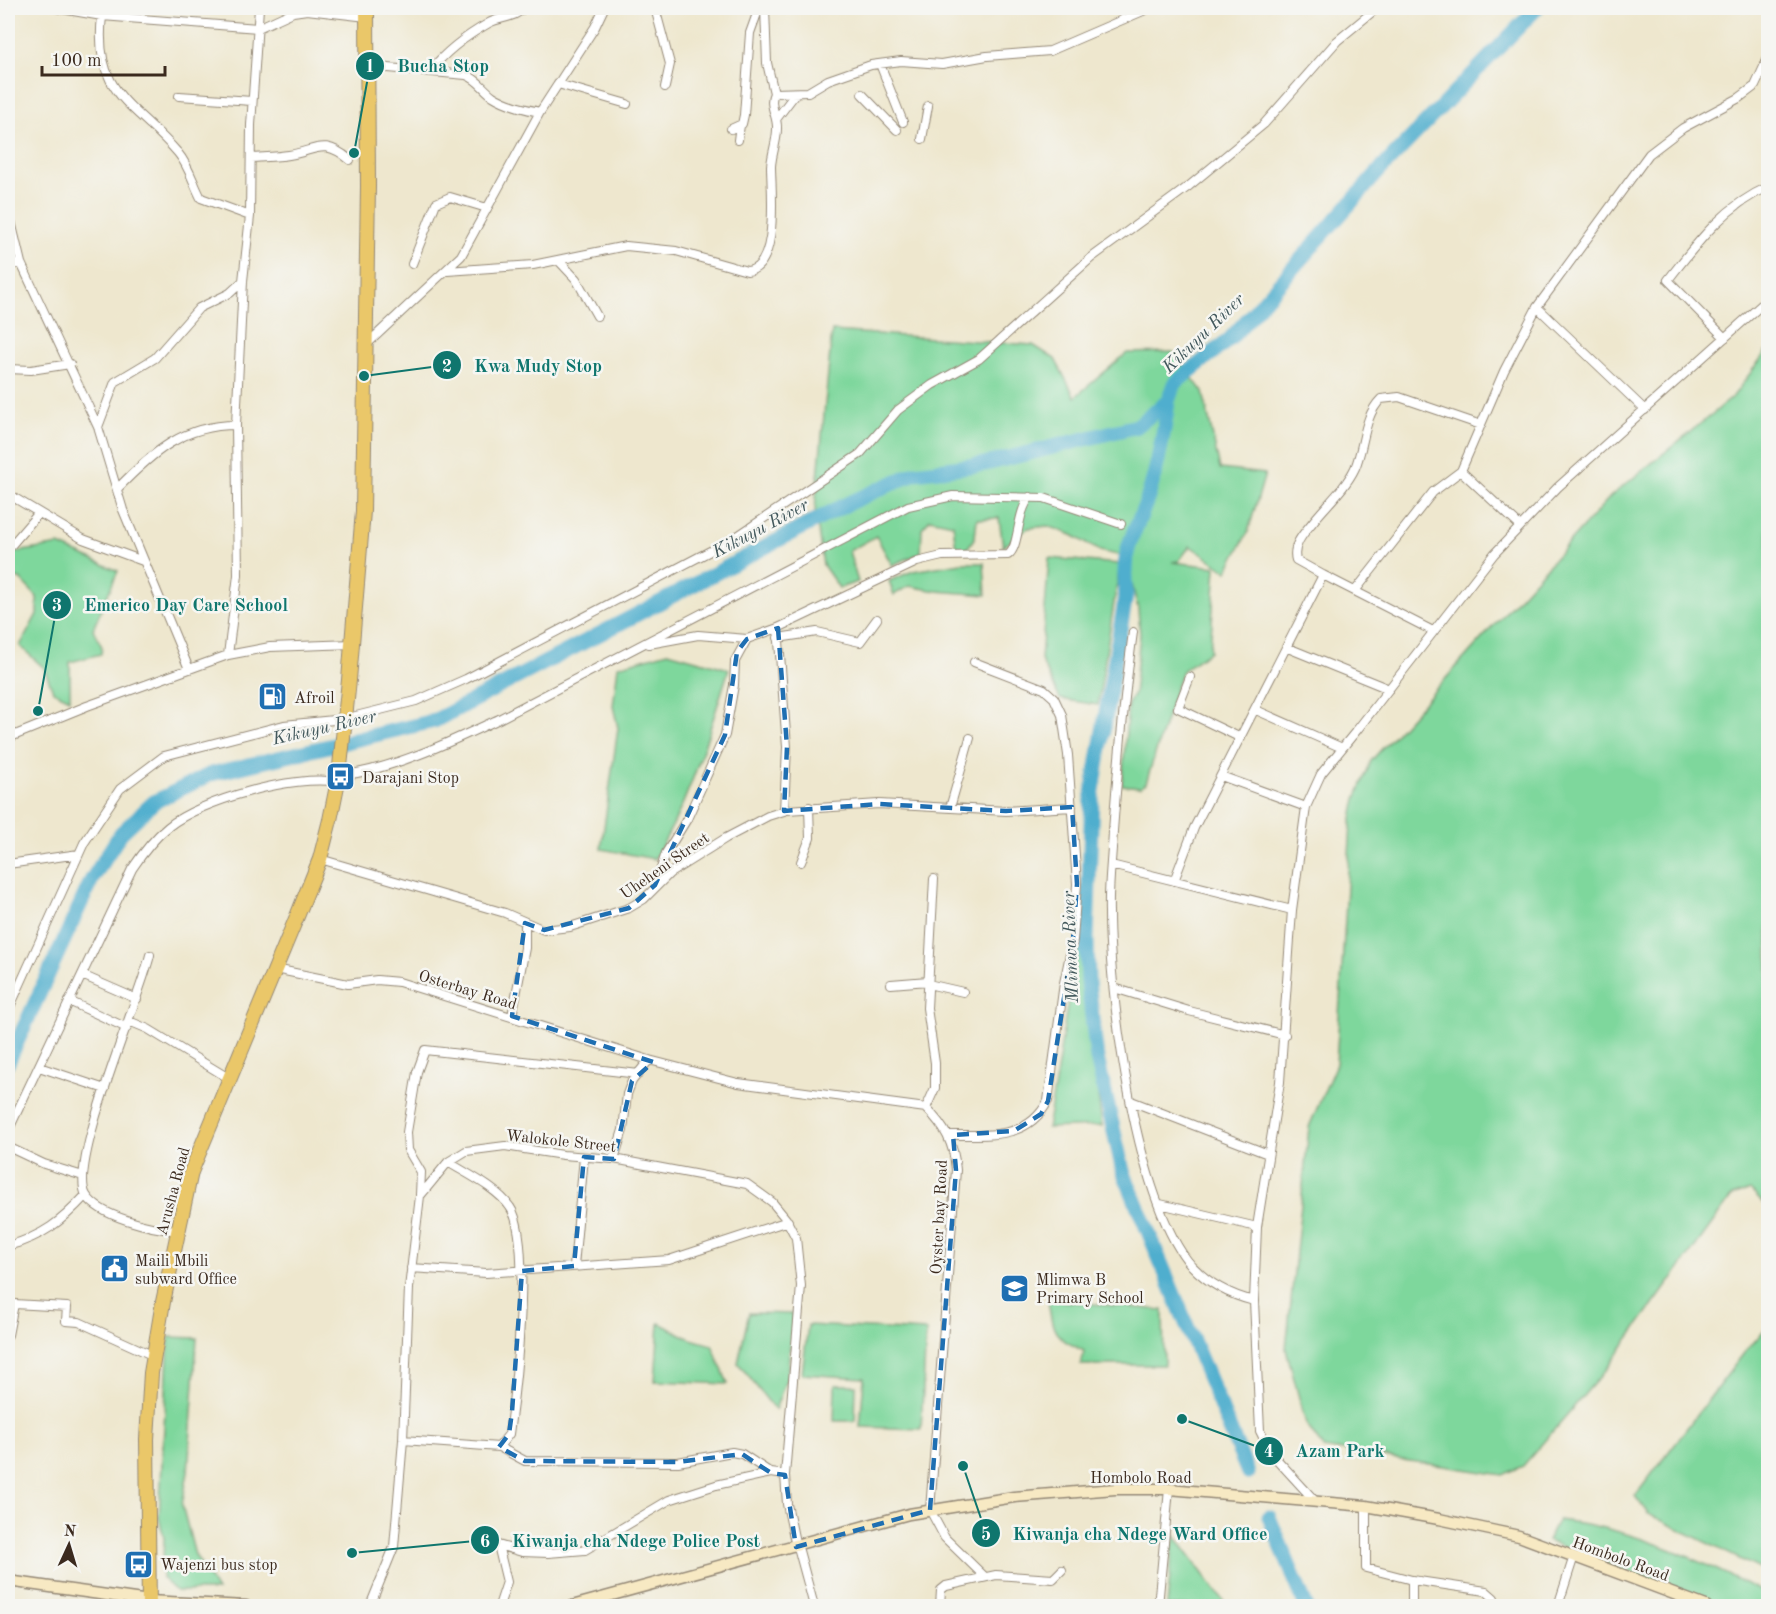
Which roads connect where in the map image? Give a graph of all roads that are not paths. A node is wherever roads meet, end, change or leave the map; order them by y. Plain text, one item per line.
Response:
1 (56, 8) edge
2 (259, 8) edge
3 (523, 8) edge
4 (604, 8) edge
5 (655, 8) edge
6 (759, 8) edge
7 (765, 8) edge
8 (1150, 8) edge
9 (1377, 8) edge
10 (367, 12) edge
11 (102, 16) junction
12 (258, 28) junction
13 (1768, 58) edge
14 (880, 64) junction
15 (366, 66) junction
16 (430, 71) junction
17 (1764, 77) edge
18 (558, 84) junction
19 (665, 87) dead end
20 (774, 93) junction
21 (796, 93) junction
22 (862, 94) dead end
23 (179, 96) dead end
24 (252, 101) junction
25 (627, 104) dead end
26 (928, 106) dead end
27 (540, 112) junction
28 (777, 118) junction
29 (903, 122) dead end
30 (740, 125) junction
31 (732, 129) dead end
32 (897, 130) dead end
33 (922, 139) dead end
34 (738, 140) dead end
35 (251, 158) junction
36 (350, 160) dead end
37 (1768, 187) edge
38 (487, 208) junction
39 (8, 209) edge
40 (250, 216) junction
41 (559, 261) junction
42 (21, 263) junction
43 (412, 264) dead end
44 (8, 266) edge
45 (447, 271) junction
46 (243, 281) junction
47 (1768, 299) edge
48 (1537, 308) junction
49 (597, 316) dead end
50 (1725, 338) junction
51 (367, 344) junction
52 (70, 364) junction
53 (8, 369) edge
54 (1645, 410) junction
55 (236, 425) junction
56 (1482, 425) junction
57 (98, 427) junction
58 (1461, 471) junction
59 (117, 489) junction
60 (8, 494) edge
61 (1030, 497) junction
62 (38, 514) junction
63 (1121, 524) dead end
64 (1520, 526) junction
65 (8, 549) edge
66 (143, 561) junction
67 (1323, 575) junction
68 (1355, 591) junction
69 (877, 619) dead end
70 (778, 628) junction
71 (1433, 631) junction
72 (1133, 632) dead end
73 (778, 638) junction
74 (747, 639) junction
75 (353, 644) junction
76 (640, 646) junction
77 (1288, 648) junction
78 (228, 655) junction
79 (974, 662) dead end
80 (189, 669) junction
81 (1190, 678) dead end
82 (1389, 688) junction
83 (1256, 710) junction
84 (343, 722) junction
85 (8, 738) edge
86 (970, 738) dead end
87 (1241, 738) junction
88 (1340, 747) junction
89 (338, 776) junction
90 (1221, 776) junction
91 (809, 807) junction
92 (1072, 807) junction
93 (1306, 807) junction
94 (950, 808) junction
95 (784, 811) junction
96 (79, 854) junction
97 (320, 859) junction
98 (801, 862) dead end
99 (8, 864) edge
100 (1111, 865) junction
101 (934, 879) dead end
102 (1174, 881) junction
103 (655, 885) junction
104 (1292, 910) junction
105 (525, 923) junction
106 (150, 955) dead end
107 (275, 969) junction
108 (82, 975) junction
109 (928, 982) junction
110 (891, 984) dead end
111 (1114, 988) junction
112 (963, 992) dead end
113 (137, 999) junction
114 (69, 1001) junction
115 (8, 1011) edge
116 (512, 1016) junction
117 (128, 1024) junction
118 (1285, 1035) junction
119 (649, 1060) junction
120 (39, 1067) junction
121 (639, 1074) junction
122 (230, 1078) junction
123 (105, 1089) junction
124 (1131, 1101) junction
125 (926, 1107) junction
126 (8, 1131) edge
127 (949, 1135) junction
128 (8, 1147) edge
129 (1268, 1154) junction
130 (584, 1157) junction
131 (614, 1159) junction
132 (448, 1162) junction
133 (83, 1176) junction
134 (86, 1195) junction
135 (420, 1196) junction
136 (1160, 1204) junction
137 (788, 1221) junction
138 (1257, 1227) junction
139 (177, 1231) junction
140 (8, 1246) edge
141 (574, 1266) junction
142 (411, 1268) junction
143 (522, 1270) junction
144 (1254, 1301) junction
145 (8, 1335) edge
146 (154, 1356) junction
147 (403, 1440) junction
148 (499, 1447) junction
149 (771, 1473) junction
150 (784, 1475) junction
151 (1169, 1489) junction
152 (1316, 1503) junction
153 (1366, 1506) junction
154 (930, 1510) junction
155 (797, 1547) junction
156 (1574, 1556) junction
157 (1062, 1570) dead end
158 (984, 1576) junction
159 (1412, 1580) junction
160 (8, 1581) edge
161 (149, 1604) edge
162 (246, 1606) edge
163 (370, 1606) edge
164 (499, 1606) edge
165 (572, 1606) edge
166 (814, 1606) edge
167 (940, 1606) edge
168 (1158, 1606) edge
169 (1412, 1606) edge
170 (1495, 1606) edge
171 (1558, 1606) edge
172 (1706, 1606) edge

1 - 11 street
2 - 12 street
3 - 16 street
4 - 18 street
5 - 19 street
6 - 30 street
7 - 20 street
8 - 14 street
9 - 84 street
10 - 12 street
10 - 15 highway, Arusha Road
11 - 12 street
11 - 40 street
12 - 24 street
13 - 17 street
14 - 21 street
14 - 29 street
15 - 16 street
15 - 51 highway, Arusha Road
16 - 27 street
17 - 48 street
18 - 25 street
18 - 27 street
20 - 21 street
20 - 28 street
21 - 28 street
22 - 32 street
23 - 24 street
24 - 35 street
26 - 33 street
27 - 38 street
28 - 41 street
30 - 31 street
30 - 34 street
35 - 36 street
35 - 40 street
37 - 50 street
38 - 43 street
38 - 45 street
39 - 42 street
40 - 46 street
41 - 45 street
41 - 49 street
42 - 44 street
42 - 52 street
45 - 51 street
46 - 55 street
46 - 57 street
47 - 50 street
48 - 54 street
48 - 56 street
50 - 54 street
51 - 75 highway, Arusha Road
52 - 53 street
52 - 57 street
54 - 64 street
55 - 59 street
55 - 78 street
56 - 58 street
56 - 67 street
57 - 59 street
58 - 64 street
58 - 68 street
59 - 66 street
60 - 62 street
61 - 63 street
61 - 70 street
61 - 76 street
62 - 65 street
62 - 66 street
64 - 71 street
66 - 80 street
67 - 68 street
67 - 77 street
68 - 71 street
69 - 73 street
70 - 73 street
70 - 74 street
71 - 82 street
72 - 100 street
73 - 95 street
74 - 76 street
74 - 103 street
75 - 78 street
75 - 84 highway, Arusha Road
76 - 89 street
77 - 82 street
77 - 83 street
78 - 80 street
79 - 92 street
80 - 85 street
81 - 87 street
82 - 88 street
83 - 87 street
83 - 88 street
84 - 89 highway, Arusha Road
84 - 96 street
86 - 94 street
87 - 90 street
88 - 93 street
89 - 97 highway, Arusha Road
89 - 108 street
90 - 93 street
90 - 102 street
91 - 94 street, Uheheni Street
91 - 95 street, Uheheni Street
91 - 98 street
92 - 94 street, Uheheni Street
92 - 127 street
93 - 104 street
95 - 103 street, Uheheni Street
96 - 99 street
96 - 115 street
97 - 105 street, Uheheni Street
97 - 107 highway, Arusha Road
100 - 102 street
100 - 111 street
101 - 109 street
102 - 104 street
103 - 105 street, Uheheni Street
104 - 118 street
105 - 116 street
106 - 113 street
107 - 116 street, Osterbay Road
107 - 122 highway, Arusha Road
108 - 113 street
108 - 114 street
109 - 110 street
109 - 112 street
109 - 125 street
111 - 118 street
111 - 124 street
113 - 117 street
114 - 117 street
114 - 120 street
116 - 119 street, Osterbay Road
117 - 122 street
117 - 123 street
118 - 129 street
119 - 121 street
119 - 125 street
120 - 123 street
120 - 126 street
121 - 131 street
121 - 135 street
122 - 139 highway, Arusha Road
123 - 133 street
124 - 129 street
124 - 136 street
125 - 127 street, Oyster bay Road
127 - 154 street, Oyster bay Road
128 - 133 street
129 - 138 street
130 - 131 street, Walokole Street
130 - 132 street, Walokole Street
130 - 141 street
131 - 137 street, Walokole Street
132 - 135 street, Walokole Street
132 - 143 street
133 - 134 street
134 - 139 street
134 - 140 street
135 - 142 street
136 - 138 street
136 - 144 street
137 - 141 street
137 - 150 street, Walokole Street
138 - 144 street
139 - 146 highway, Arusha Road
141 - 143 street
142 - 143 street
142 - 147 street
143 - 148 street
144 - 152 street
145 - 146 street
146 - 161 highway, Arusha Road
147 - 148 street
147 - 163 street
148 - 149 street
149 - 150 street
149 - 164 street
150 - 155 street, Walokole Street
151 - 152 street, Hombolo Road
151 - 154 street, Hombolo Road
151 - 168 street
152 - 153 street, Hombolo Road
153 - 156 street, Hombolo Road
153 - 159 street
154 - 155 street, Hombolo Road
154 - 158 street
155 - 165 street, Hombolo Road
155 - 166 street, Walokole Street
156 - 171 street
156 - 172 street, Hombolo Road
157 - 158 street
158 - 167 street
159 - 169 street
159 - 170 street
160 - 161 street
161 - 162 street

